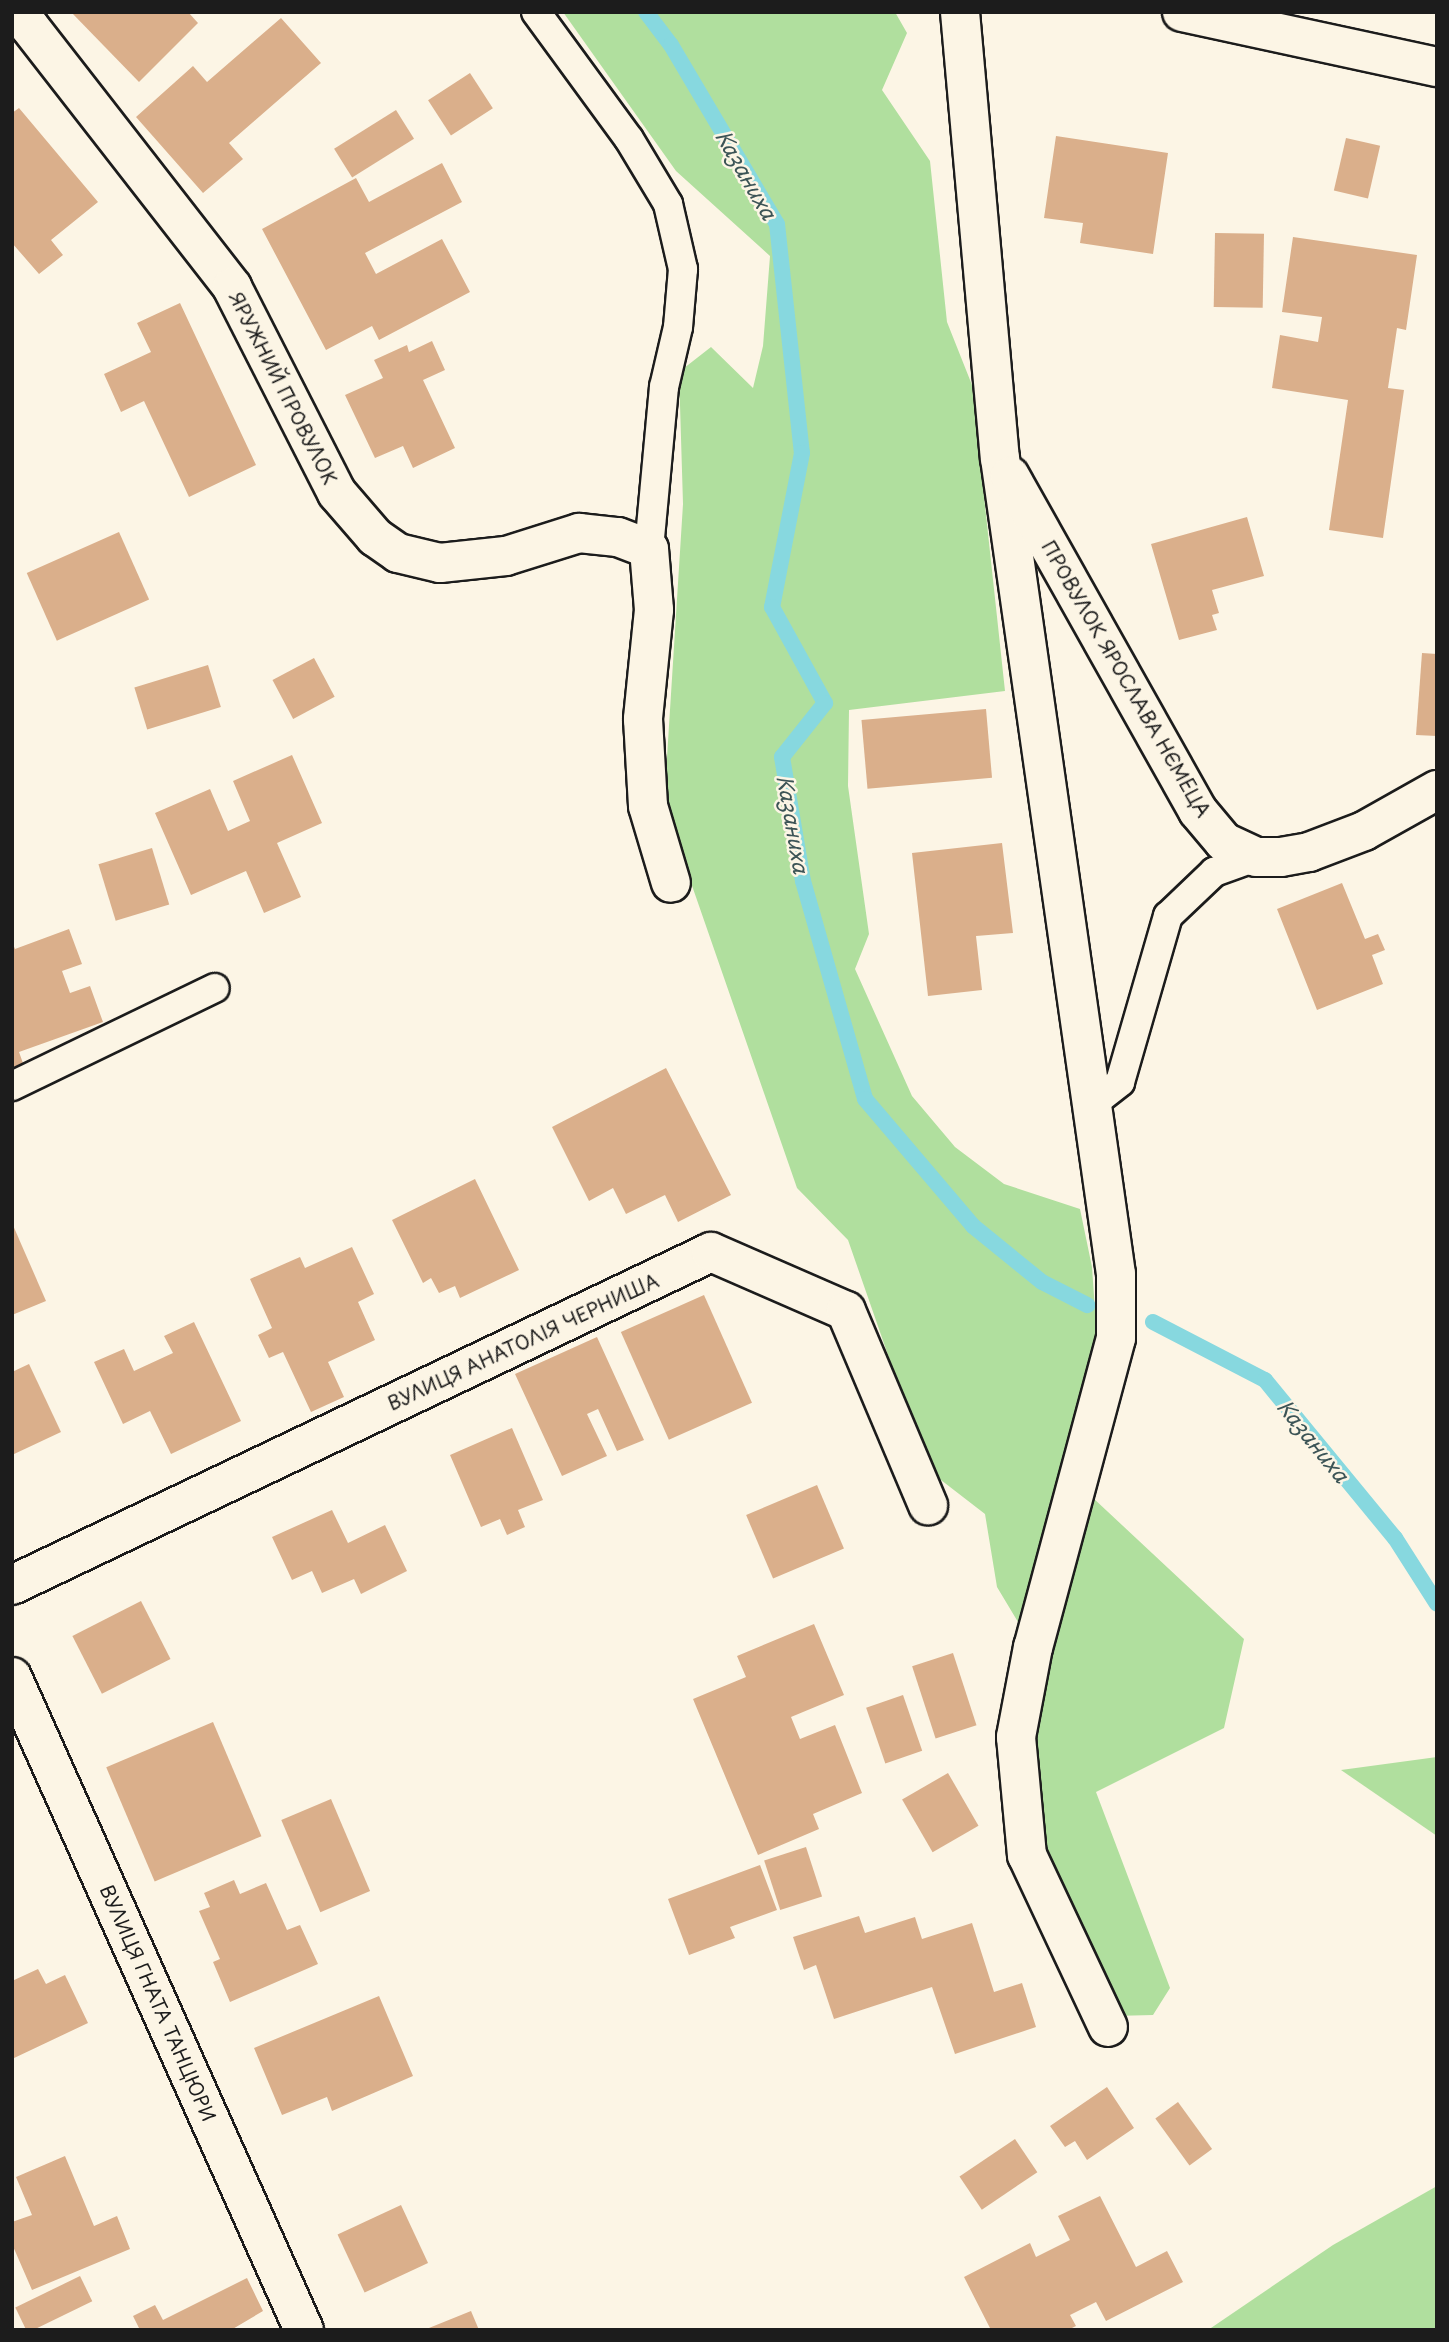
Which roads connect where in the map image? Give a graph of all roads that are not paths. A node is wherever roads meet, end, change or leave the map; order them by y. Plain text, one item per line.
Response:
1 (15, 12) edge
2 (536, 12) edge
3 (960, 12) edge
4 (1182, 12) edge
5 (1437, 67) edge
6 (1000, 458) junction
7 (649, 549) junction
8 (1437, 790) edge
9 (1256, 856) junction
10 (671, 883) dead end
11 (215, 988) dead end
12 (12, 1086) edge
13 (1091, 1105) junction
14 (928, 1505) dead end
15 (12, 1585) edge
16 (12, 1677) edge
17 (1108, 2027) dead end
18 (304, 2330) edge

1 - 7 street, ЯРУЖНИЙ ПРОВУЛОК
2 - 7 lane
3 - 6 street
4 - 5 street
6 - 9 street, ПРОВУЛОК ЯРОСЛАВА НЄМЕЦА
6 - 13 street
7 - 10 street
8 - 9 street, ПРОВУЛОК ЯРОСЛАВА НЄМЕЦА
9 - 13 lane
11 - 12 lane
13 - 17 street
14 - 15 street, ВУЛИЦЯ АНАТОЛІЯ ЧЕРНИША
16 - 18 street, ВУЛИЦЯ ГНАТА ТАНЦЮРИ

